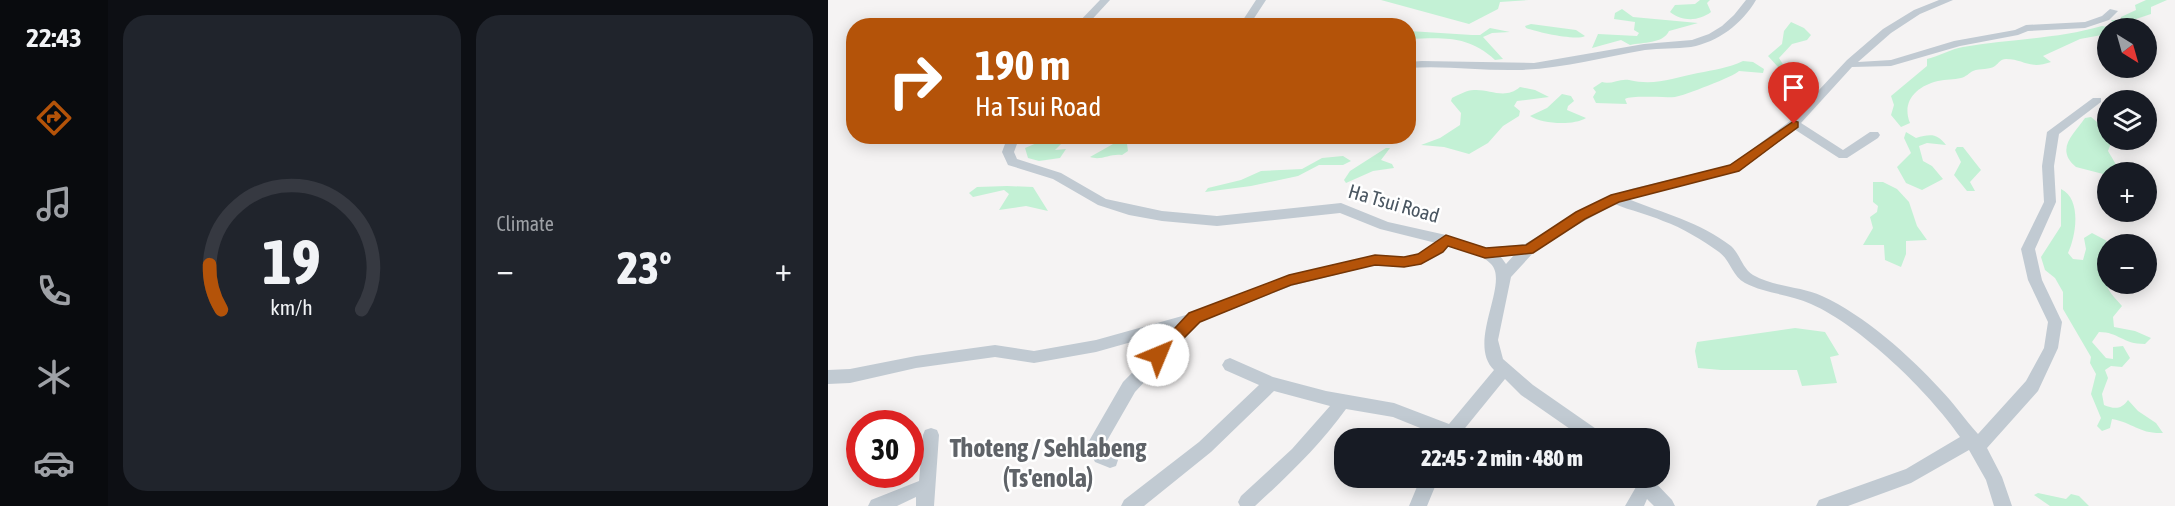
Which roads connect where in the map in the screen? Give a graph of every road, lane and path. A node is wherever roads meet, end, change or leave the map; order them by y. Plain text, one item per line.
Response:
1 (1105, 0) edge
2 (1261, 0) edge
3 (1750, 0) edge
4 (1948, 0) edge
5 (1922, 5) edge
6 (2112, 11) dead end
7 (1088, 18) edge
8 (1249, 18) edge
9 (1416, 64) edge
10 (1849, 64) junction
11 (2097, 100) dead end
12 (1794, 124) junction
13 (1874, 135) dead end
14 (1011, 144) edge
15 (1615, 199) junction
16 (1446, 240) junction
17 (1528, 249) junction
18 (1485, 253) junction
19 (1504, 275) junction
20 (1195, 318) junction
21 (1230, 365) dead end
22 (1503, 370) junction
23 (828, 377) edge
24 (1271, 383) junction
25 (1342, 401) junction
26 (1434, 428) edge
27 (1455, 428) edge
28 (1582, 428) edge
29 (931, 435) dead end
30 (1975, 442) junction
31 (1110, 460) dead end
32 (1425, 488) edge
33 (1640, 488) edge
34 (1649, 488) edge
35 (925, 498) edge
36 (1247, 502) dead end
37 (877, 506) edge
38 (1130, 506) edge
39 (1418, 506) edge
40 (1634, 506) edge
41 (1666, 506) edge
42 (1825, 506) edge
43 (2003, 506) edge

1 - 7 street
2 - 8 street
3 - 9 street
4 - 5 street
5 - 10 street
6 - 10 street
10 - 12 street
11 - 30 street
12 - 13 street
12 - 15 street
14 - 16 street, Ha Tsui Road
15 - 17 street
15 - 30 street
16 - 18 street, Ha Tsui Road
16 - 20 street
17 - 18 street
17 - 19 street
18 - 19 street
19 - 22 street
20 - 23 street
20 - 31 street
21 - 24 street
22 - 27 street
22 - 28 street
24 - 25 street
24 - 38 street
25 - 26 street
25 - 36 street
29 - 35 street
30 - 42 street
30 - 43 street
32 - 39 street
33 - 40 street
34 - 41 street
35 - 37 street

